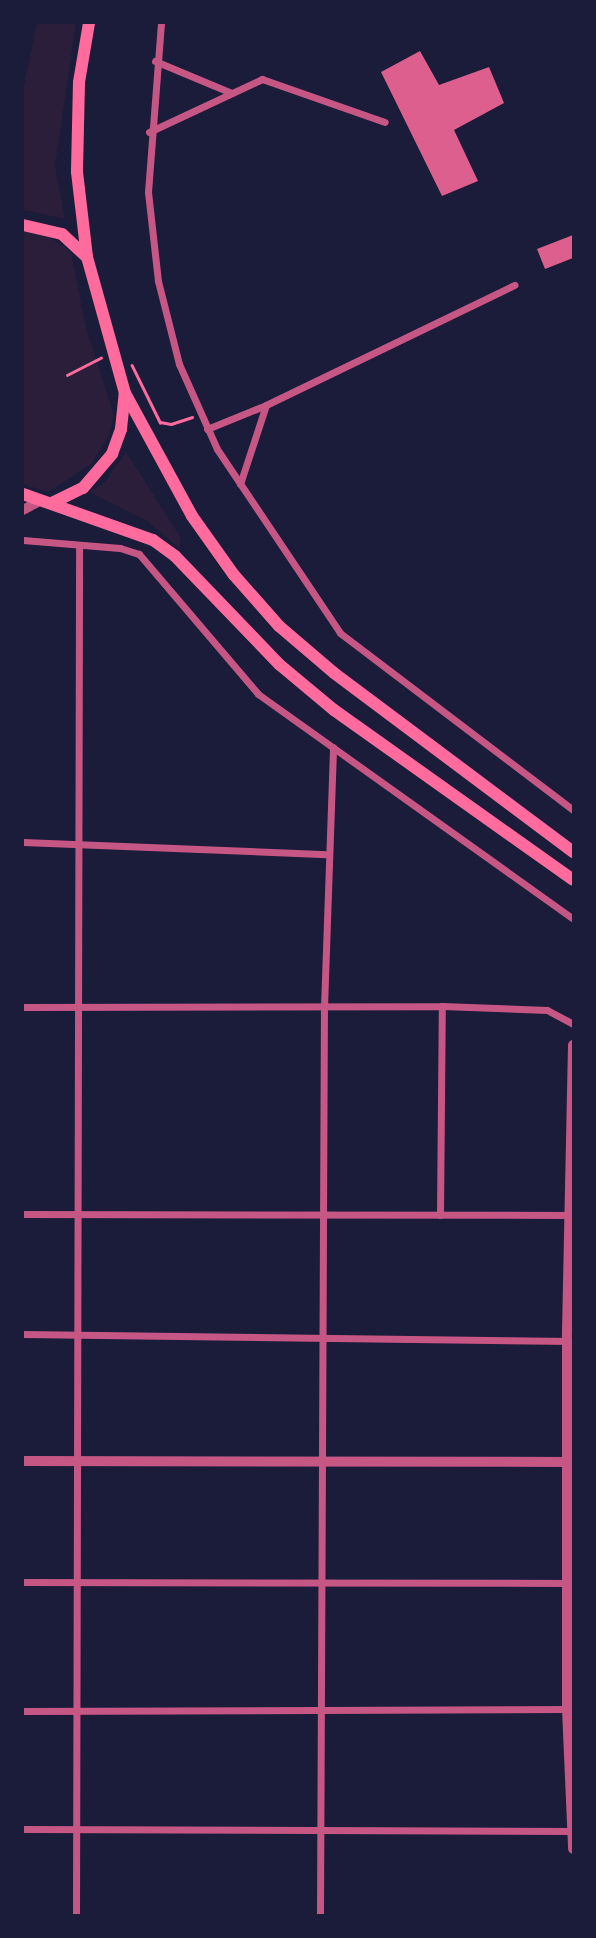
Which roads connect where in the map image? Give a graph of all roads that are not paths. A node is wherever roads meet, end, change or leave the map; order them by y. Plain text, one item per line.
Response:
1 (89, 23) edge
2 (161, 23) edge
3 (155, 61) junction
4 (232, 93) junction
5 (385, 122) dead end
6 (149, 132) junction
7 (23, 225) edge
8 (87, 257) junction
9 (514, 285) dead end
10 (125, 393) junction
11 (265, 405) junction
12 (207, 429) junction
13 (240, 484) junction
14 (23, 494) edge
15 (39, 501) junction
16 (54, 502) junction
17 (23, 510) edge
18 (23, 541) edge
19 (79, 545) junction
20 (332, 747) junction
21 (573, 810) edge
22 (23, 842) edge
23 (79, 844) junction
24 (573, 852) edge
25 (327, 854) junction
26 (573, 880) edge
27 (573, 919) edge
28 (442, 1006) junction
29 (23, 1007) edge
30 (324, 1007) junction
31 (80, 1008) junction
32 (573, 1024) edge
33 (573, 1045) edge
34 (23, 1214) edge
35 (77, 1214) junction
36 (323, 1214) junction
37 (440, 1215) junction
38 (571, 1215) edge
39 (23, 1334) edge
40 (77, 1335) junction
41 (322, 1335) junction
42 (570, 1341) edge
43 (23, 1461) edge
44 (78, 1461) junction
45 (321, 1461) junction
46 (571, 1462) edge
47 (321, 1580) junction
48 (76, 1581) junction
49 (23, 1582) edge
50 (571, 1583) edge
51 (320, 1709) junction
52 (570, 1709) edge
53 (23, 1711) edge
54 (76, 1711) junction
55 (23, 1829) edge
56 (78, 1829) junction
57 (573, 1831) edge
58 (321, 1833) junction
59 (573, 1849) edge
60 (76, 1915) edge
61 (320, 1915) edge

1 - 8 highway
2 - 3 street
3 - 4 street
3 - 6 street
4 - 5 street
4 - 6 street
6 - 12 street
7 - 8 highway
8 - 10 highway
9 - 11 street
10 - 16 highway
10 - 24 highway
11 - 12 street
11 - 13 street
12 - 13 street
13 - 21 street
14 - 15 highway
15 - 16 highway
15 - 17 street
16 - 26 highway
18 - 19 street
19 - 20 street
19 - 23 street
20 - 25 street
20 - 27 street
22 - 23 street
23 - 25 street
23 - 31 street
25 - 30 street
28 - 30 street
28 - 32 street
28 - 37 street
29 - 31 street
30 - 31 street
30 - 36 street
31 - 35 street
33 - 38 street
34 - 35 street
35 - 36 street
35 - 40 street
36 - 37 street
36 - 41 street
37 - 38 street
38 - 42 street
39 - 40 street
40 - 41 street
40 - 44 street
41 - 42 street
41 - 45 street
42 - 46 street
43 - 44 street
44 - 45 street
44 - 48 street
45 - 46 street
45 - 47 street
46 - 50 street
47 - 48 street
47 - 50 street
47 - 51 street
48 - 49 street
48 - 54 street
50 - 52 street
51 - 52 street
51 - 54 street
51 - 58 street
52 - 57 street
53 - 54 street
54 - 56 street
55 - 56 street
56 - 58 street
56 - 60 street
57 - 58 street
57 - 59 street
58 - 61 street

